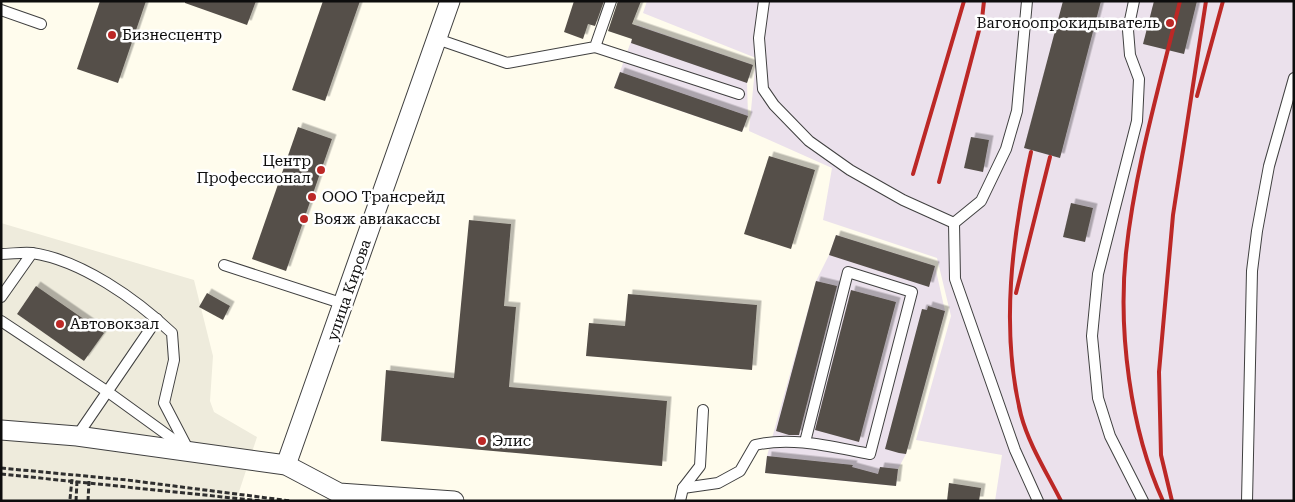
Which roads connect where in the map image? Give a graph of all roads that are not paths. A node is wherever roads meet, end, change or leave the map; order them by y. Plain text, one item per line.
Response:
1 (450, 1) edge
2 (611, 1) edge
3 (764, 1) edge
4 (1027, 1) edge
5 (1134, 1) edge
6 (1, 10) edge
7 (41, 24) dead end
8 (437, 39) junction
9 (595, 47) junction
10 (1294, 78) edge
11 (739, 94) dead end
12 (954, 223) junction
13 (32, 253) junction
14 (1, 254) edge
15 (224, 265) dead end
16 (1, 297) edge
17 (344, 304) junction
18 (158, 320) junction
19 (1, 321) edge
20 (108, 392) junction
21 (703, 410) dead end
22 (1, 430) edge
23 (77, 436) junction
24 (805, 442) junction
25 (189, 451) junction
26 (286, 466) junction
27 (683, 488) junction
28 (454, 501) edge
29 (680, 501) edge
30 (1038, 501) edge
31 (1143, 501) edge
32 (1246, 501) edge

1 - 8 street, улица Кирова
2 - 9 lane
3 - 12 lane
4 - 12 lane
5 - 31 lane
6 - 7 lane
8 - 9 lane
8 - 17 street, улица Кирова
9 - 11 lane
10 - 32 lane
12 - 30 lane
13 - 14 lane
13 - 16 lane
13 - 18 lane
15 - 17 lane
17 - 26 street, улица Кирова
18 - 20 lane
18 - 25 lane
19 - 20 lane
20 - 23 lane
20 - 25 lane
21 - 27 lane
22 - 23 street
23 - 25 street
24 - 24 lane
24 - 27 lane
25 - 26 street
26 - 28 street
27 - 29 lane

